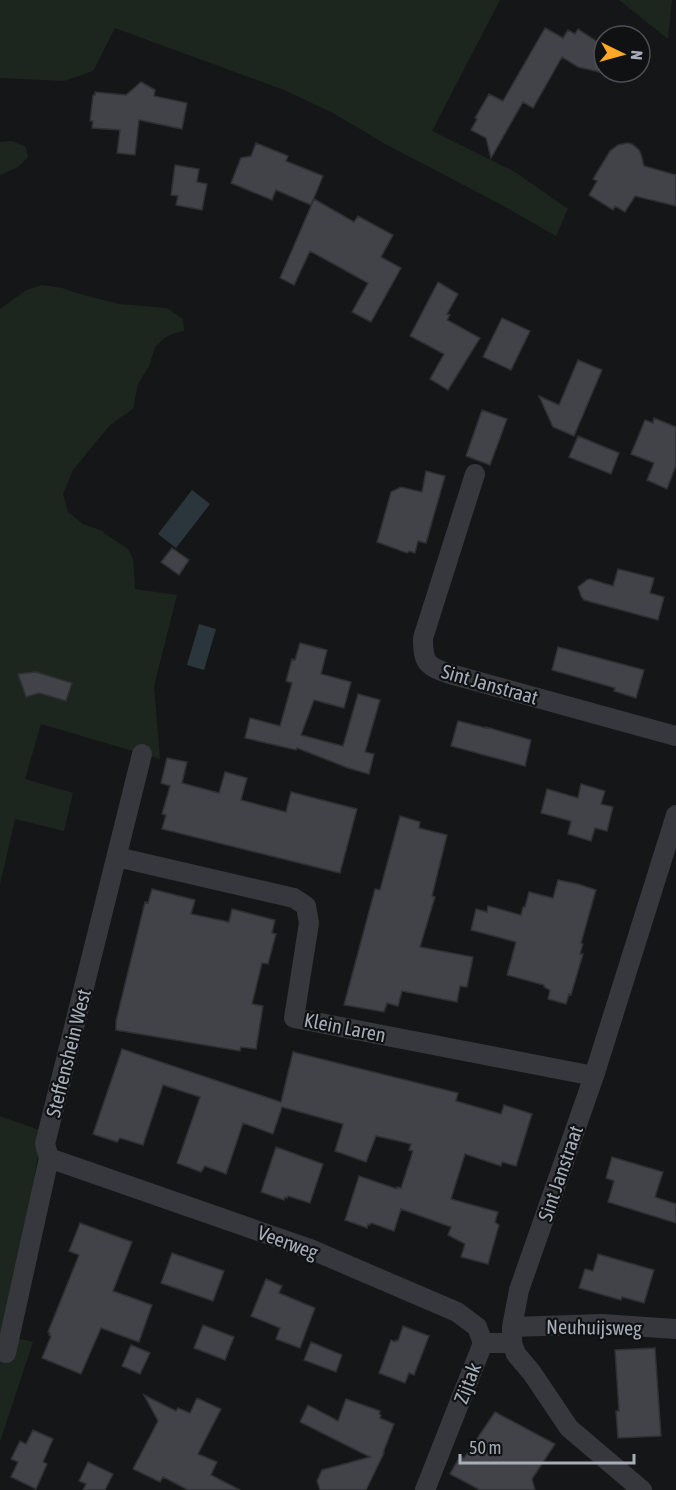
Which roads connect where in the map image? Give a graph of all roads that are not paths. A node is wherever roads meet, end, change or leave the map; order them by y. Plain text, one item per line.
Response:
1 (475, 474) dead end
2 (676, 736) edge
3 (142, 754) dead end
4 (676, 815) edge
5 (117, 856) junction
6 (594, 1076) junction
7 (40, 1147) junction
8 (676, 1329) edge
9 (512, 1335) junction
10 (483, 1343) junction
11 (6, 1353) dead end
12 (425, 1490) edge
13 (642, 1490) edge

1 - 2 street, Sint Janstraat
3 - 5 street, Steffenshein West
4 - 6 street, Sint Janstraat
5 - 6 street, Klein Laren
5 - 7 street, Steffenshein West
6 - 9 street, Sint Janstraat
7 - 10 street, Veerweg
7 - 11 street, Steffenshein West
8 - 9 street, Neuhuijsweg
9 - 10 street
9 - 13 street
10 - 12 street, Zijtak

